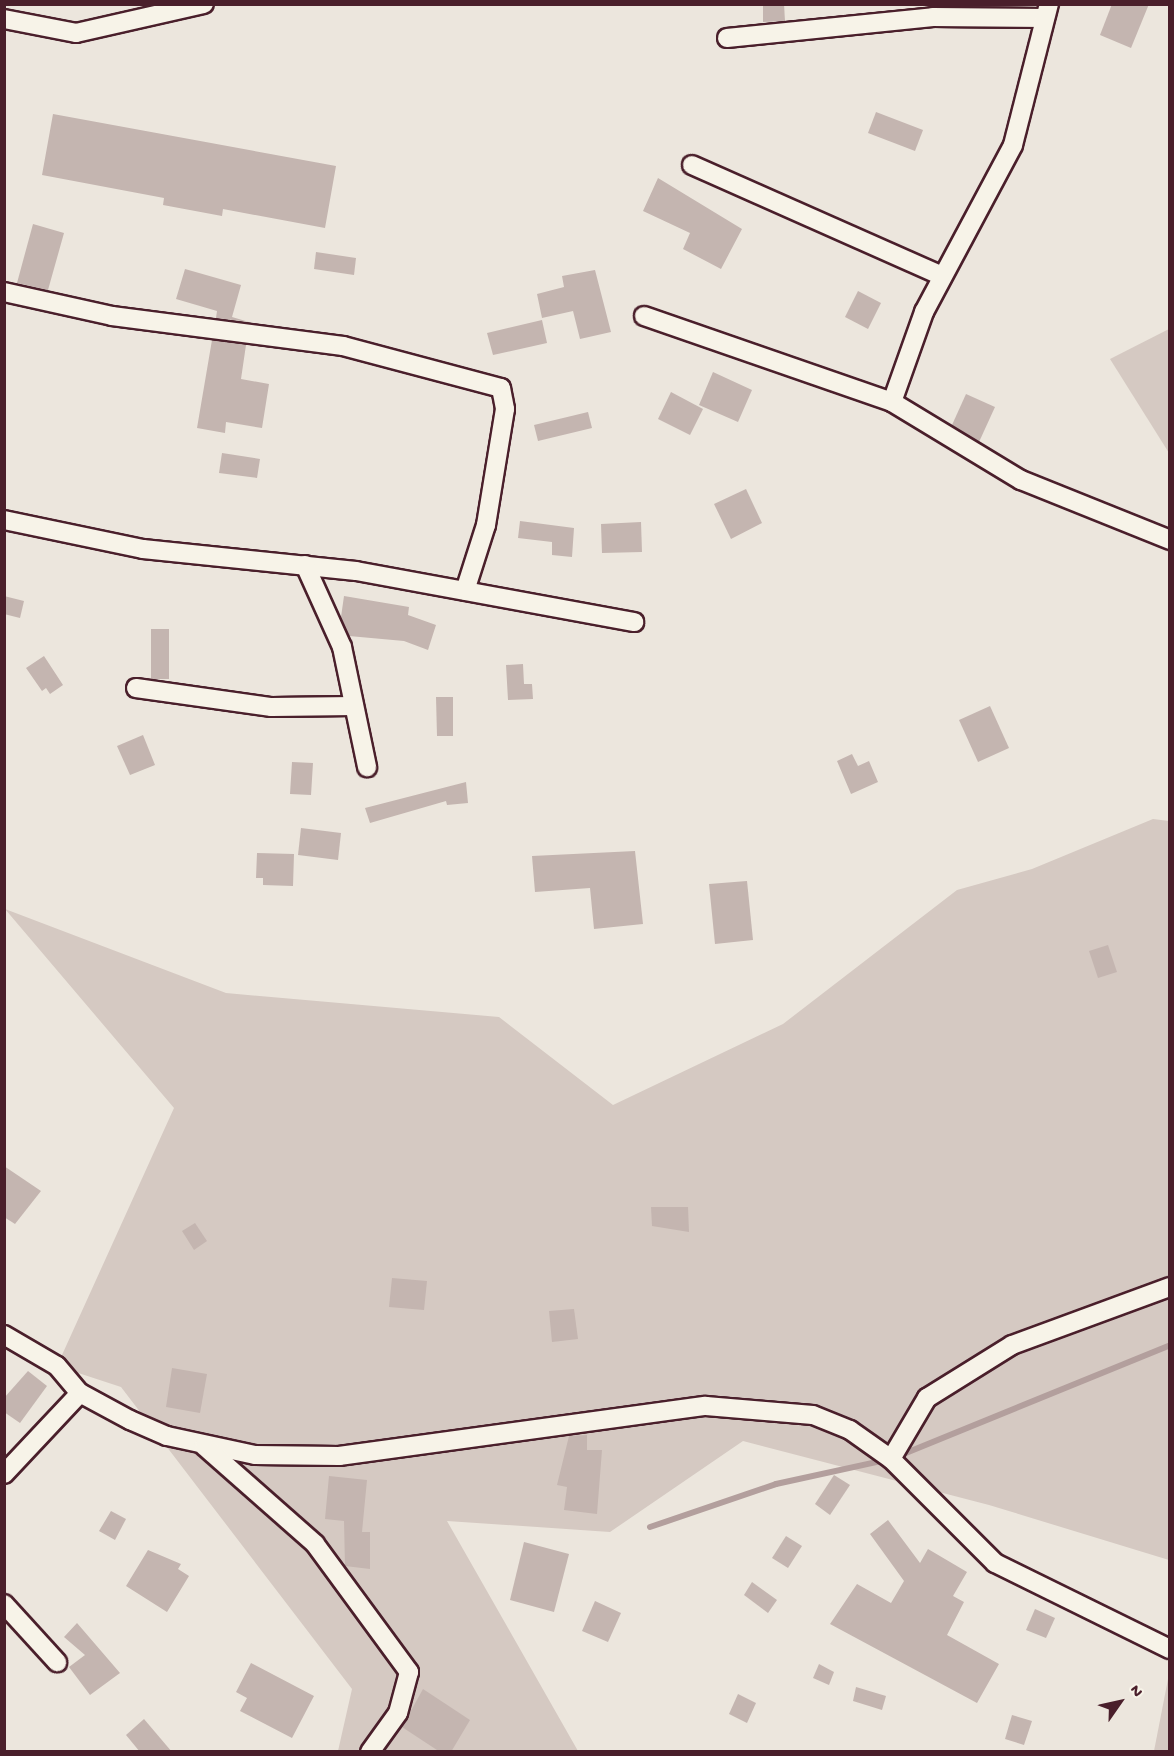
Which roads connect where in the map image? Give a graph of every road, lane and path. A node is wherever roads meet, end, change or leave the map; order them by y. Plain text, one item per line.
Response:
1 (204, 4) edge
2 (1047, 11) edge
3 (4, 19) edge
4 (727, 38) dead end
5 (692, 165) dead end
6 (943, 276) junction
7 (4, 292) edge
8 (645, 316) dead end
9 (892, 402) junction
10 (4, 520) edge
11 (1170, 540) edge
12 (305, 566) junction
13 (465, 591) junction
14 (634, 622) dead end
15 (136, 688) dead end
16 (354, 706) junction
17 (367, 767) dead end
18 (1170, 1287) edge
19 (4, 1335) edge
20 (80, 1393) junction
21 (204, 1446) junction
22 (891, 1459) junction
23 (4, 1474) edge
24 (4, 1604) edge
25 (1170, 1649) edge
26 (57, 1662) dead end
27 (370, 1752) edge

1 - 3 street
2 - 4 street
2 - 6 street
5 - 6 street
6 - 9 street
7 - 13 street
8 - 9 street
9 - 11 street
10 - 12 street
12 - 13 street
12 - 16 street
13 - 14 street
15 - 16 street
16 - 17 street
18 - 22 street
19 - 20 street
20 - 21 street
20 - 23 street
21 - 22 street
21 - 27 street
22 - 25 street
24 - 26 street

